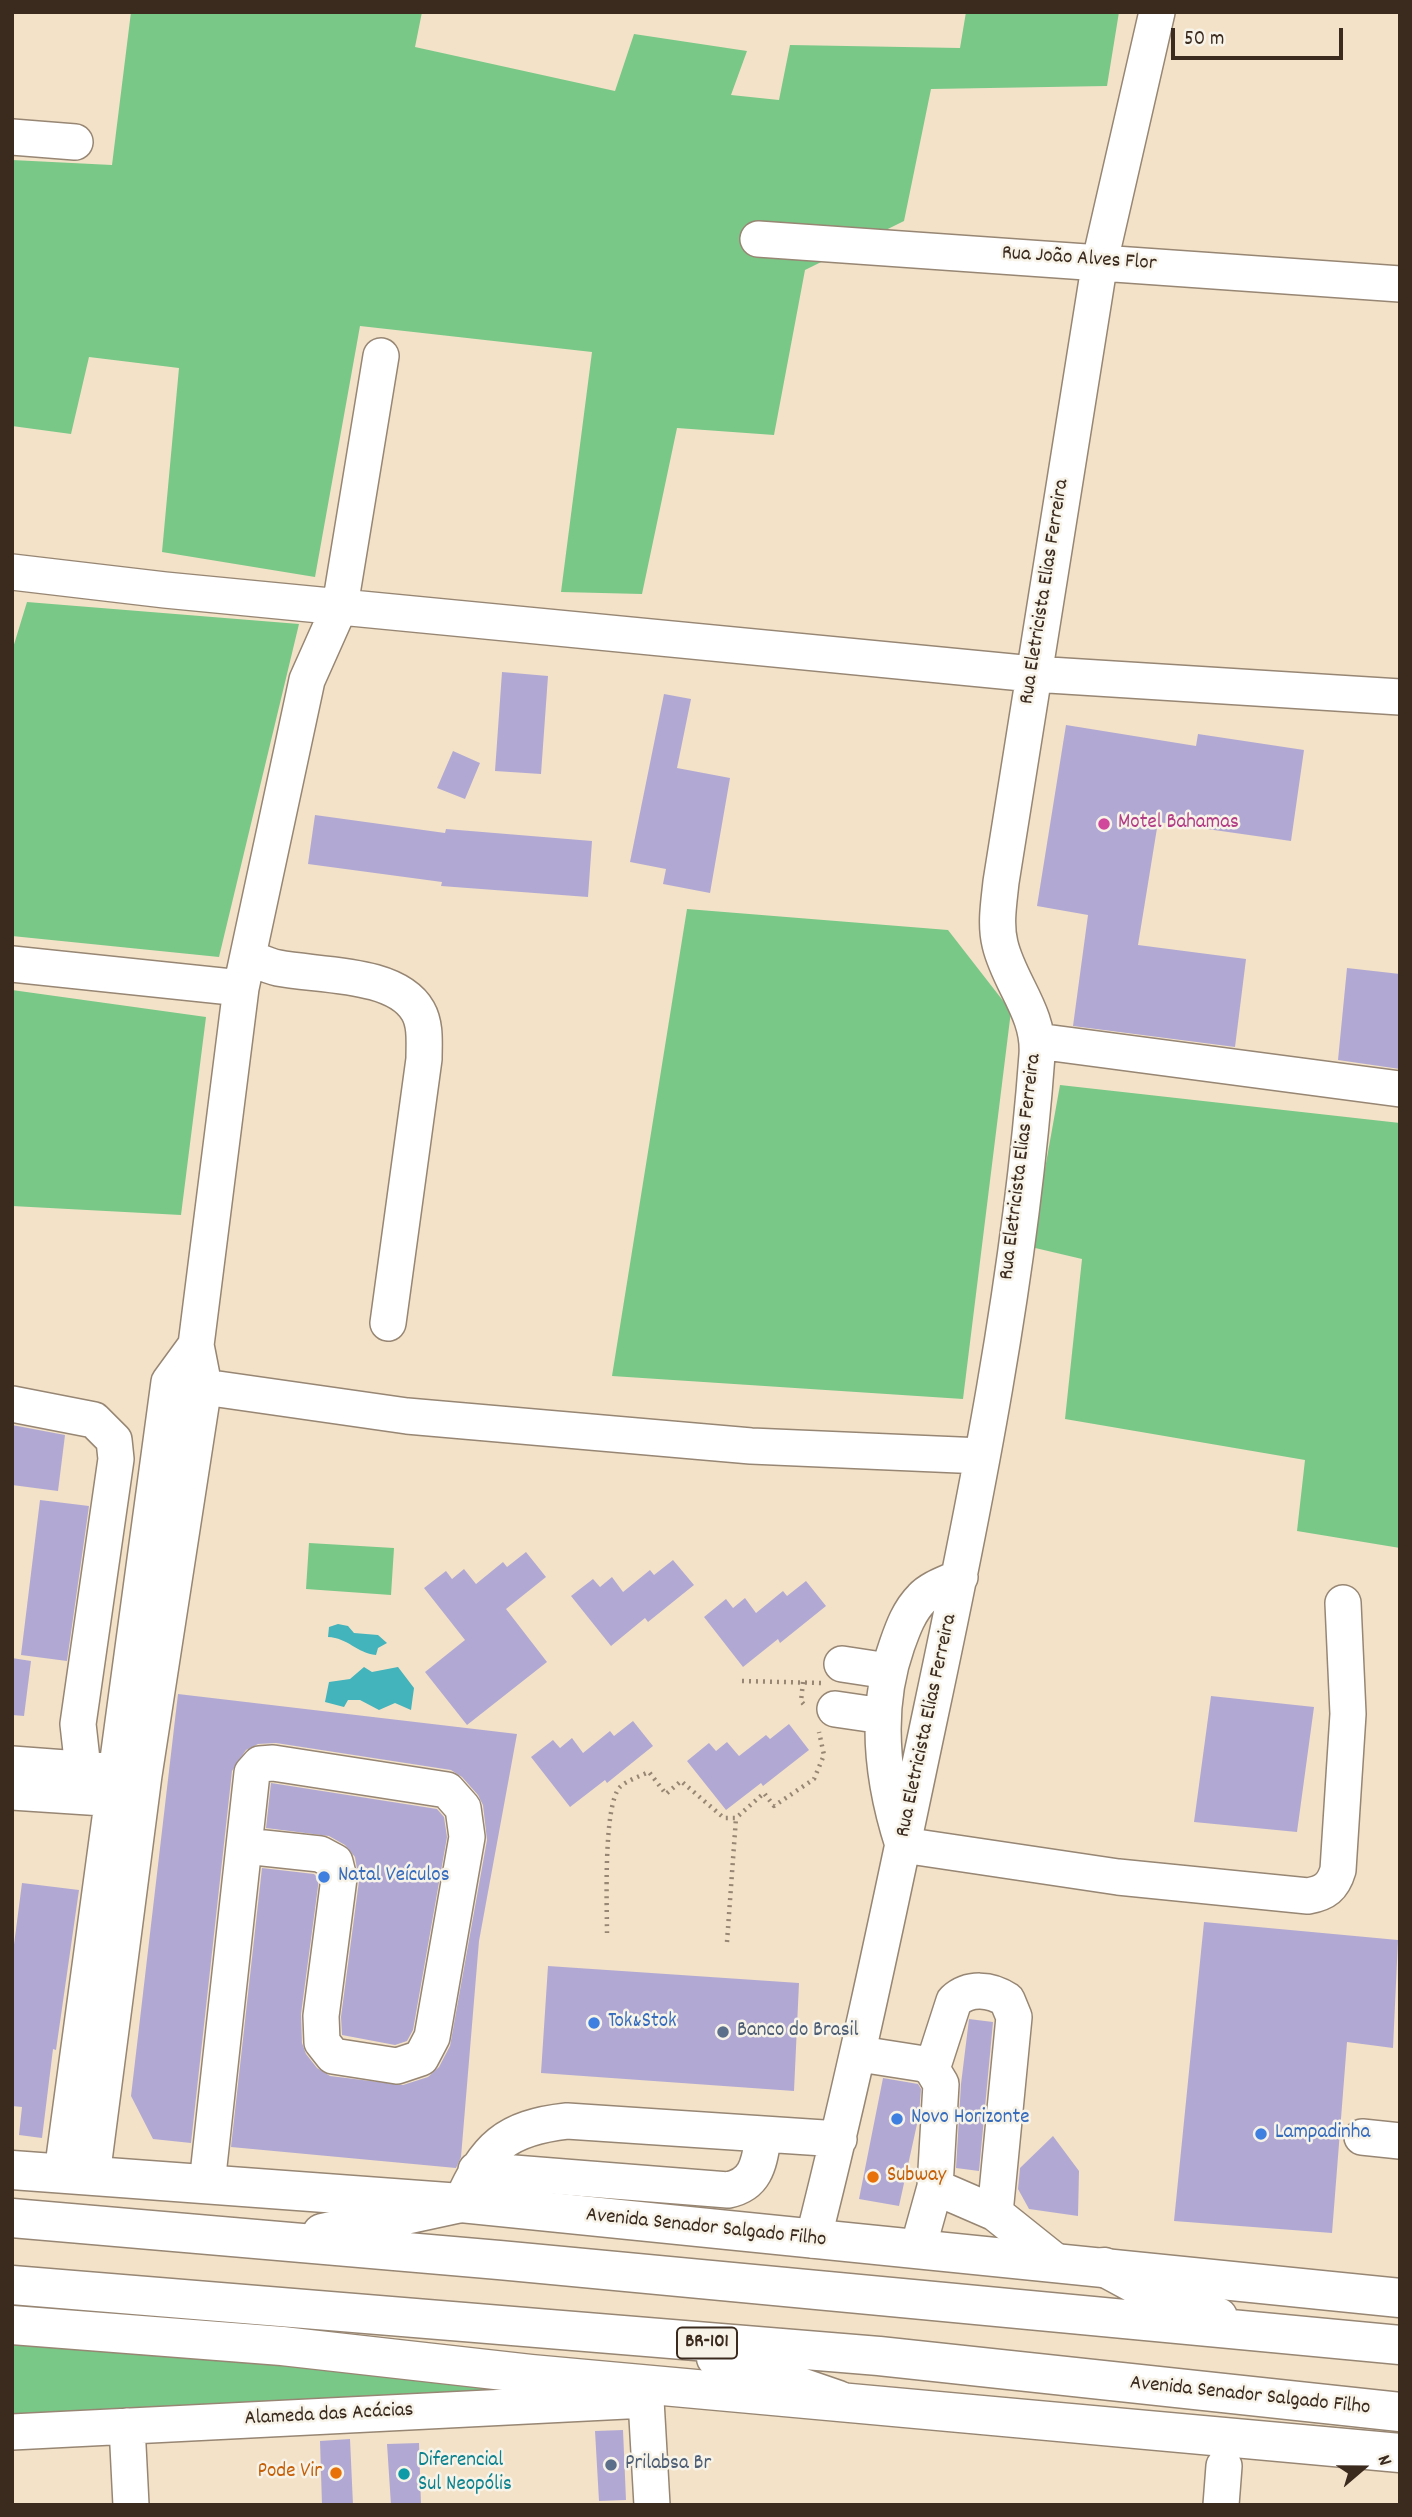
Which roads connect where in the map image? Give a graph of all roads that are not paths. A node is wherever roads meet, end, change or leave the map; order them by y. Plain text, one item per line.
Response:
1 (1157, 12) edge
2 (12, 137) edge
3 (75, 142) dead end
4 (758, 239) dead end
5 (1100, 261) junction
6 (1400, 285) edge
7 (381, 356) dead end
8 (12, 572) edge
9 (340, 606) junction
10 (1033, 674) junction
11 (1400, 697) edge
12 (12, 964) edge
13 (244, 973) junction
14 (1037, 1041) junction
15 (1400, 1089) edge
16 (388, 1323) dead end
17 (196, 1345) junction
18 (169, 1382) junction
19 (204, 1386) junction
20 (12, 1404) edge
21 (982, 1456) junction
22 (960, 1577) junction
23 (1343, 1603) dead end
24 (888, 1671) junction
25 (883, 1716) junction
26 (12, 1764) edge
27 (83, 1769) junction
28 (129, 1787) junction
29 (12, 1792) edge
30 (903, 1845) junction
31 (245, 1846) junction
32 (860, 2054) junction
33 (932, 2069) junction
34 (764, 2134) junction
35 (1362, 2137) dead end
36 (839, 2139) junction
37 (1400, 2141) edge
38 (12, 2170) edge
39 (77, 2175) junction
40 (207, 2184) junction
41 (468, 2187) junction
42 (935, 2187) junction
43 (995, 2213) junction
44 (12, 2218) edge
45 (813, 2240) junction
46 (286, 2241) junction
47 (918, 2248) junction
48 (1055, 2261) junction
49 (1104, 2267) junction
50 (12, 2285) edge
51 (1400, 2298) edge
52 (12, 2325) edge
53 (1259, 2333) junction
54 (664, 2340) junction
55 (1400, 2345) edge
56 (838, 2400) junction
57 (1400, 2412) edge
58 (127, 2427) junction
59 (12, 2432) edge
60 (1400, 2453) edge
61 (1224, 2466) dead end
62 (131, 2505) edge
63 (652, 2505) edge
64 (1221, 2505) edge

1 - 5 street, Rua Eletricista Elias Ferreira
2 - 3 street
4 - 5 street, Rua João Alves Flor
5 - 6 street, Rua João Alves Flor
5 - 10 street, Rua Eletricista Elias Ferreira
7 - 9 street
8 - 9 street
9 - 10 street
9 - 13 street
10 - 11 street
10 - 14 street, Rua Eletricista Elias Ferreira
12 - 13 street
13 - 16 street
13 - 17 street
14 - 15 street
14 - 21 street, Rua Eletricista Elias Ferreira
17 - 18 street
17 - 19 street
18 - 19 street
18 - 28 street
19 - 21 street
19 - 28 street
20 - 27 street
21 - 22 street, Rua Eletricista Elias Ferreira
22 - 24 street
22 - 30 street, Rua Eletricista Elias Ferreira
23 - 30 street
24 - 25 street
24 - 25 street
25 - 30 street
26 - 27 street
27 - 28 street
28 - 29 street
28 - 39 street
30 - 32 street, Rua Eletricista Elias Ferreira
31 - 31 street
31 - 40 street
32 - 33 street
32 - 36 street, Rua Eletricista Elias Ferreira
33 - 42 street
33 - 43 street
34 - 36 street
34 - 41 street
34 - 41 street
35 - 37 street
36 - 45 street, Rua Eletricista Elias Ferreira
38 - 39 main road, Avenida Senador Salgado Filho
39 - 40 main road, Avenida Senador Salgado Filho
40 - 41 main road, Avenida Senador Salgado Filho
41 - 45 main road, Avenida Senador Salgado Filho
41 - 46 main road
42 - 43 street
42 - 47 street
43 - 48 street
44 - 46 main road
45 - 47 main road, Avenida Senador Salgado Filho
46 - 53 main road
47 - 48 main road, Avenida Senador Salgado Filho
48 - 49 main road, Avenida Senador Salgado Filho
49 - 51 main road, Avenida Senador Salgado Filho
49 - 53 main road
50 - 54 main road, Avenida Senador Salgado Filho / BR-101
52 - 56 main road, Avenida Senador Salgado Filho
53 - 55 main road
54 - 56 main road
54 - 57 main road, Avenida Senador Salgado Filho / BR-101
56 - 60 main road, Avenida Senador Salgado Filho
58 - 59 street, Alameda das Acácias
58 - 62 street
58 - 63 street, Alameda das Acácias
61 - 64 street

